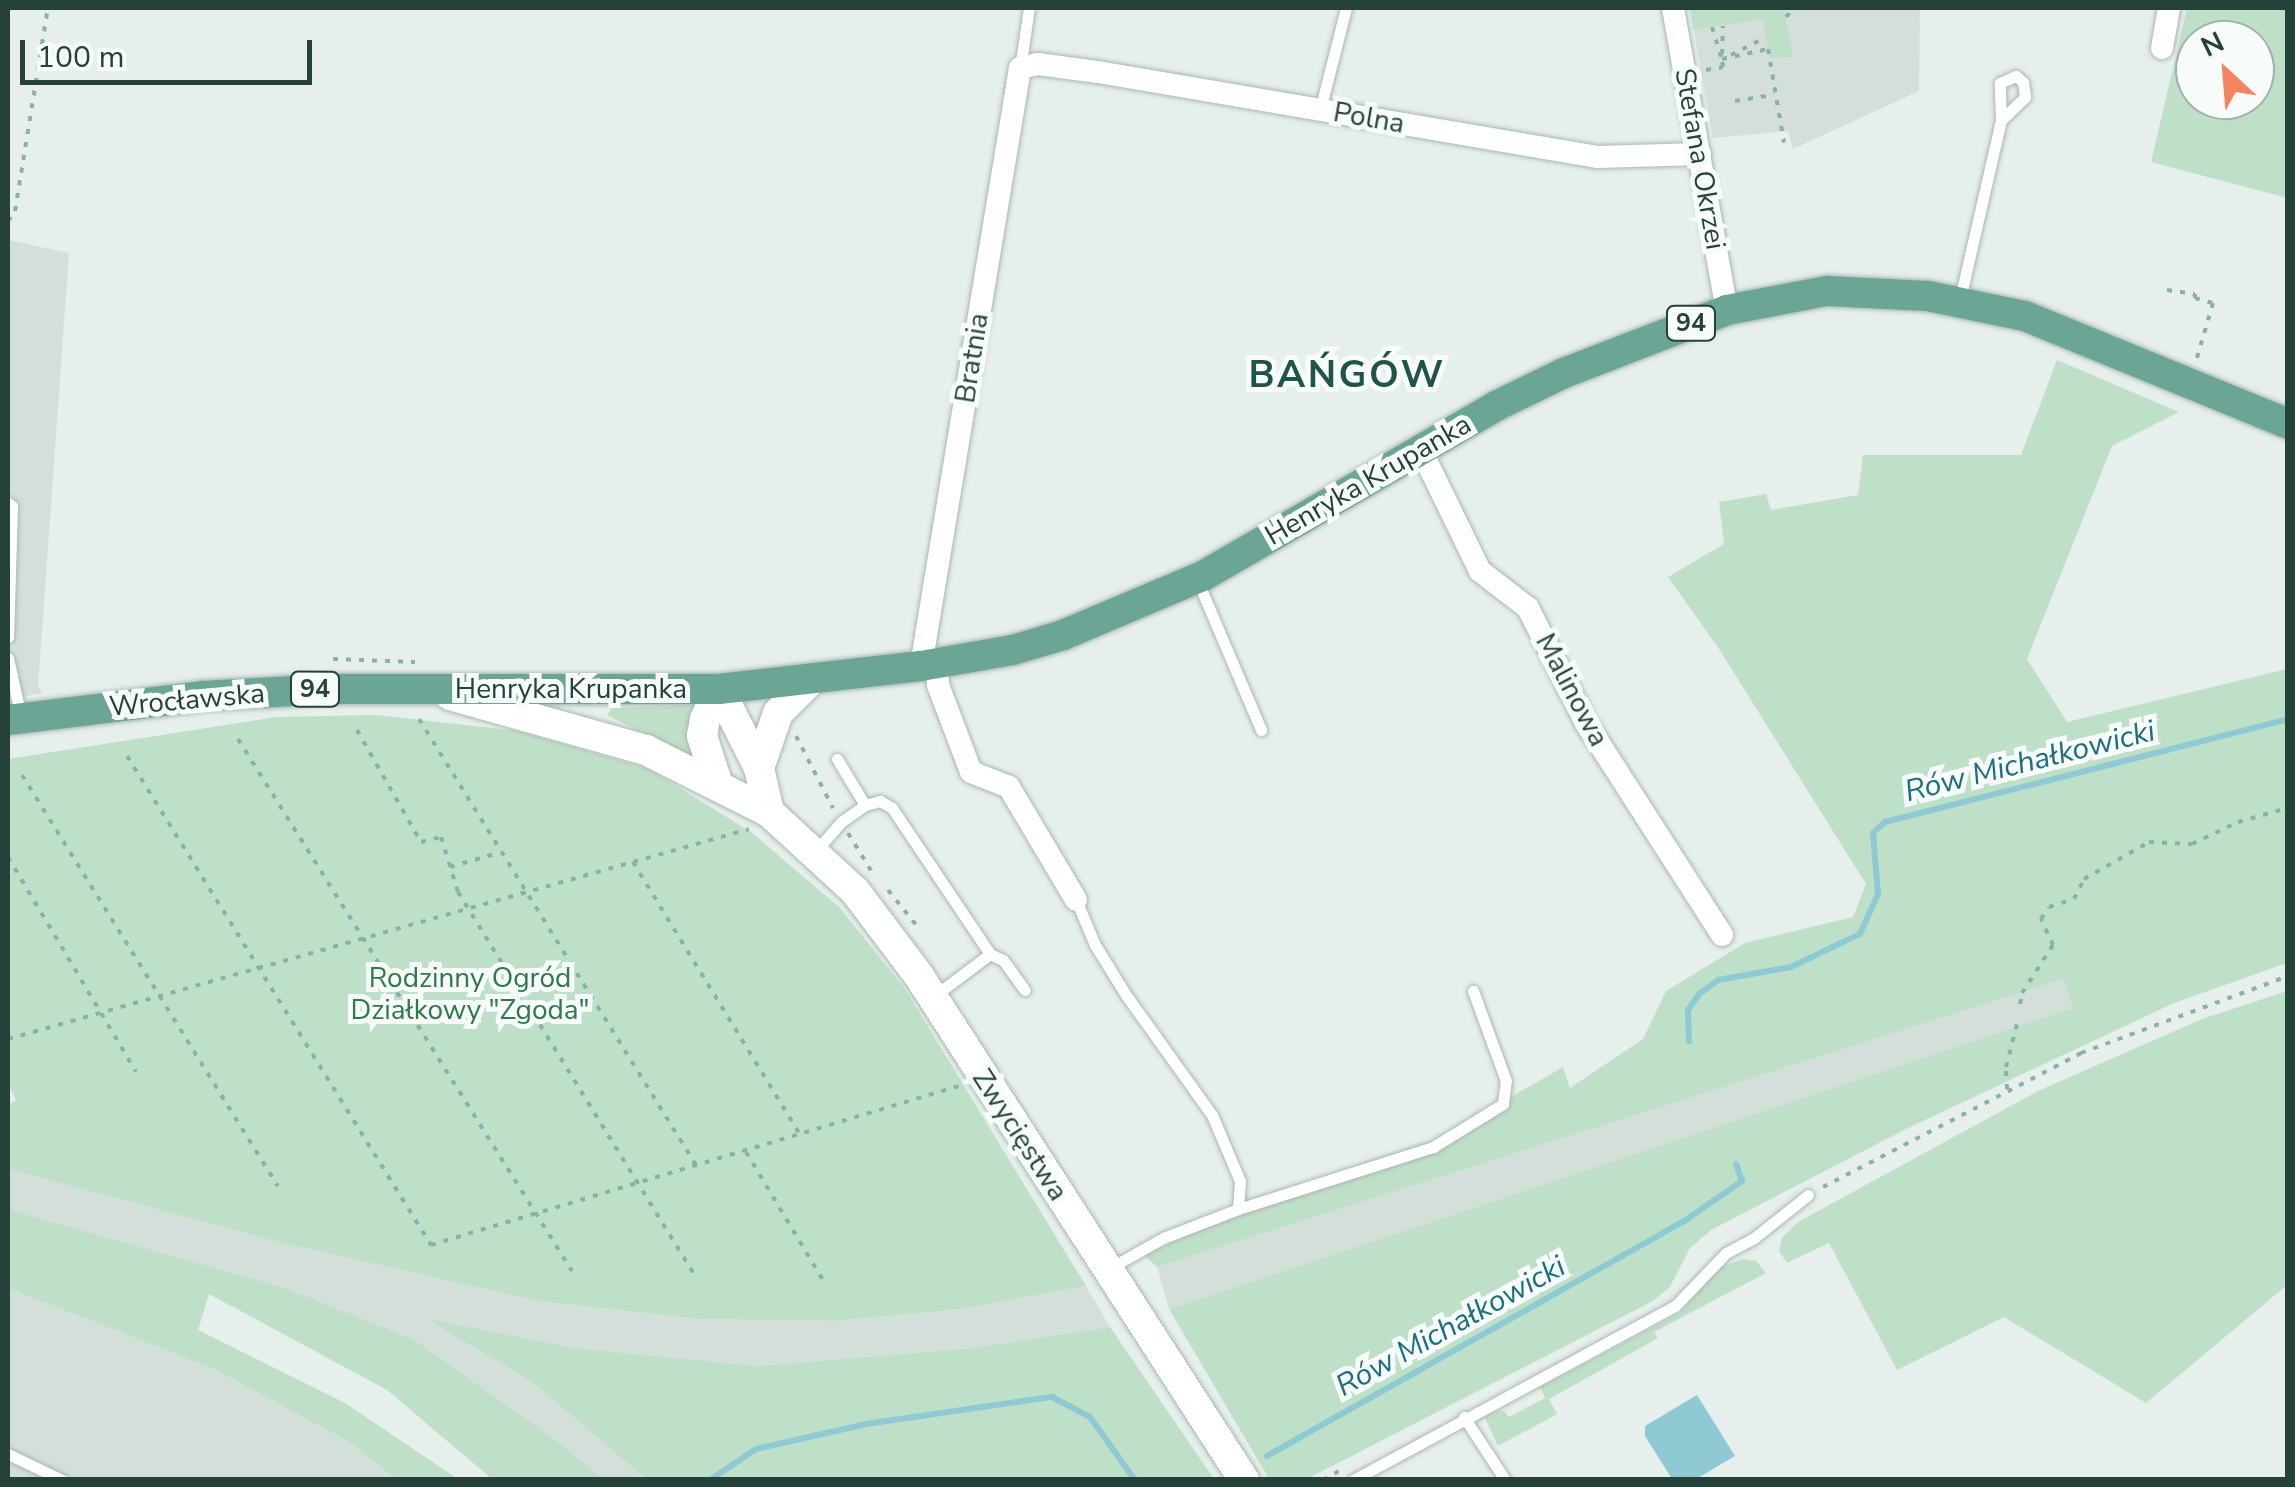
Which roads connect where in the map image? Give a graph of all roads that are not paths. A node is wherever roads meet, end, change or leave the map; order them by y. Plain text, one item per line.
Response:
1 (1029, 8) edge
2 (1346, 8) edge
3 (1674, 8) edge
4 (2170, 8) edge
5 (2162, 48) dead end
6 (1029, 66) junction
7 (1320, 110) junction
8 (2000, 120) dead end
9 (1700, 154) junction
10 (1959, 303) junction
11 (1727, 310) junction
12 (2288, 424) edge
13 (1422, 450) junction
14 (8, 503) edge
15 (1197, 579) junction
16 (8, 636) edge
17 (8, 658) edge
18 (929, 665) junction
19 (811, 680) junction
20 (427, 689) junction
21 (719, 689) junction
22 (14, 718) edge
23 (1261, 730) dead end
24 (837, 760) dead end
25 (759, 768) junction
26 (718, 785) junction
27 (865, 805) junction
28 (761, 819) junction
29 (814, 853) junction
30 (1076, 900) joint
31 (1722, 935) dead end
32 (990, 954) junction
33 (1025, 990) dead end
34 (1473, 992) dead end
35 (933, 997) junction
36 (1808, 1195) road end
37 (1238, 1209) junction
38 (1107, 1270) junction
39 (1464, 1417) junction
40 (8, 1454) edge
41 (62, 1480) edge
42 (1244, 1480) edge
43 (1353, 1480) edge
44 (1505, 1480) edge

1 - 6 lane
2 - 7 lane
3 - 9 street, Stefana Okrzei
4 - 5 street
6 - 7 street, Polna
6 - 18 street, Bratnia
7 - 9 street, Polna
8 - 10 lane
9 - 11 street, Stefana Okrzei
10 - 11 main road, Henryka Krupanka / 94
10 - 12 main road, Henryka Krupanka / 94
11 - 13 main road, Henryka Krupanka / 94
13 - 15 main road, Henryka Krupanka / 94
13 - 31 street, Malinowa
14 - 16 lane
15 - 18 main road, Henryka Krupanka / 94
15 - 23 lane
17 - 22 lane
18 - 19 main road, Henryka Krupanka / 94
18 - 30 street
19 - 21 main road, Henryka Krupanka / 94
19 - 25 main road
20 - 21 main road, Henryka Krupanka / 94
20 - 22 main road, Wrocławska / 94
20 - 26 main road, Zwycięstwa
21 - 25 main road
21 - 26 main road
24 - 27 lane
25 - 28 main road
26 - 28 main road, Zwycięstwa
27 - 29 lane
27 - 32 lane
28 - 29 main road, Zwycięstwa
29 - 35 main road, Zwycięstwa
30 - 37 lane
32 - 33 lane
32 - 35 lane
34 - 37 lane
35 - 38 main road, Zwycięstwa
36 - 39 lane
37 - 38 lane
38 - 42 main road, Zwycięstwa
39 - 43 lane
39 - 44 lane
40 - 41 lane

